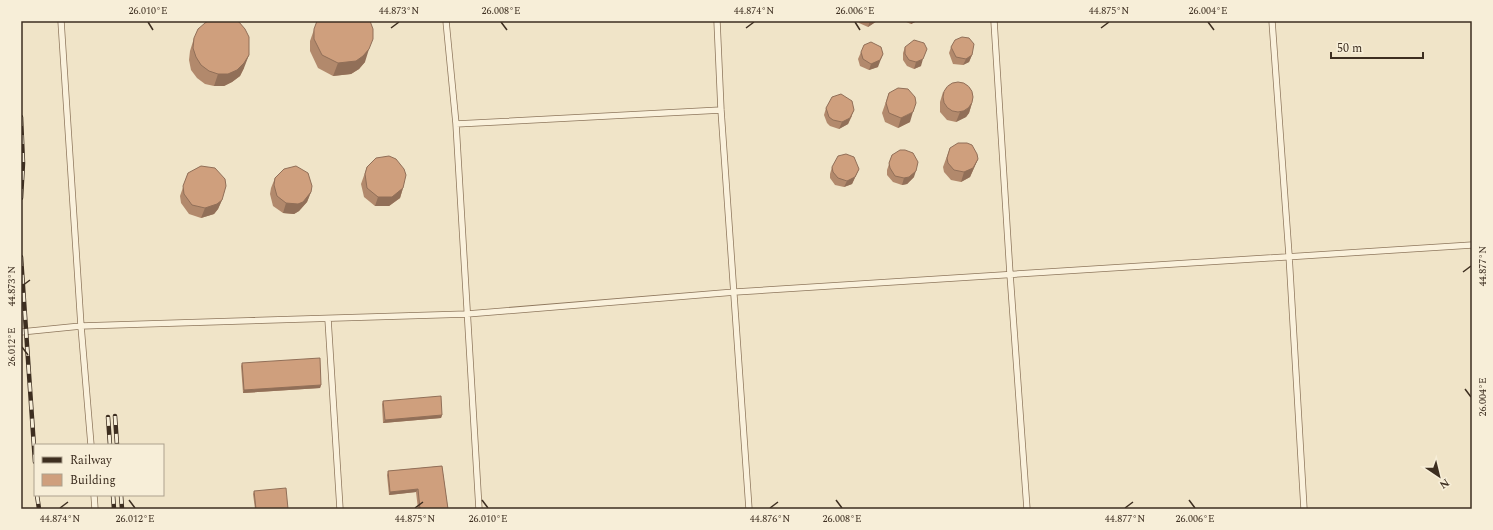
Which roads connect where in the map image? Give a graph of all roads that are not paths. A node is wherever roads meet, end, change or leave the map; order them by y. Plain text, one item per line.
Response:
1 (61, 21) edge
2 (446, 21) edge
3 (717, 21) edge
4 (994, 21) edge
5 (1272, 21) edge
6 (721, 110) junction
7 (456, 124) junction
8 (1472, 245) edge
9 (1289, 255) junction
10 (1010, 274) junction
11 (735, 292) junction
12 (467, 314) junction
13 (328, 319) junction
14 (81, 326) junction
15 (21, 332) edge
16 (91, 444) edge
17 (94, 496) edge
18 (95, 509) edge
19 (340, 509) edge
20 (479, 509) edge
21 (749, 509) edge
22 (1027, 509) edge
23 (1304, 509) edge

1 - 14 lane
2 - 7 lane
3 - 6 lane
4 - 10 lane
5 - 9 lane
6 - 7 lane
6 - 11 lane
7 - 12 lane
8 - 9 lane
9 - 10 lane
9 - 23 lane
10 - 11 lane
10 - 22 lane
11 - 12 lane
11 - 21 lane
12 - 13 lane
12 - 20 lane
13 - 14 lane
13 - 19 lane
14 - 15 lane
14 - 16 lane
17 - 18 lane

